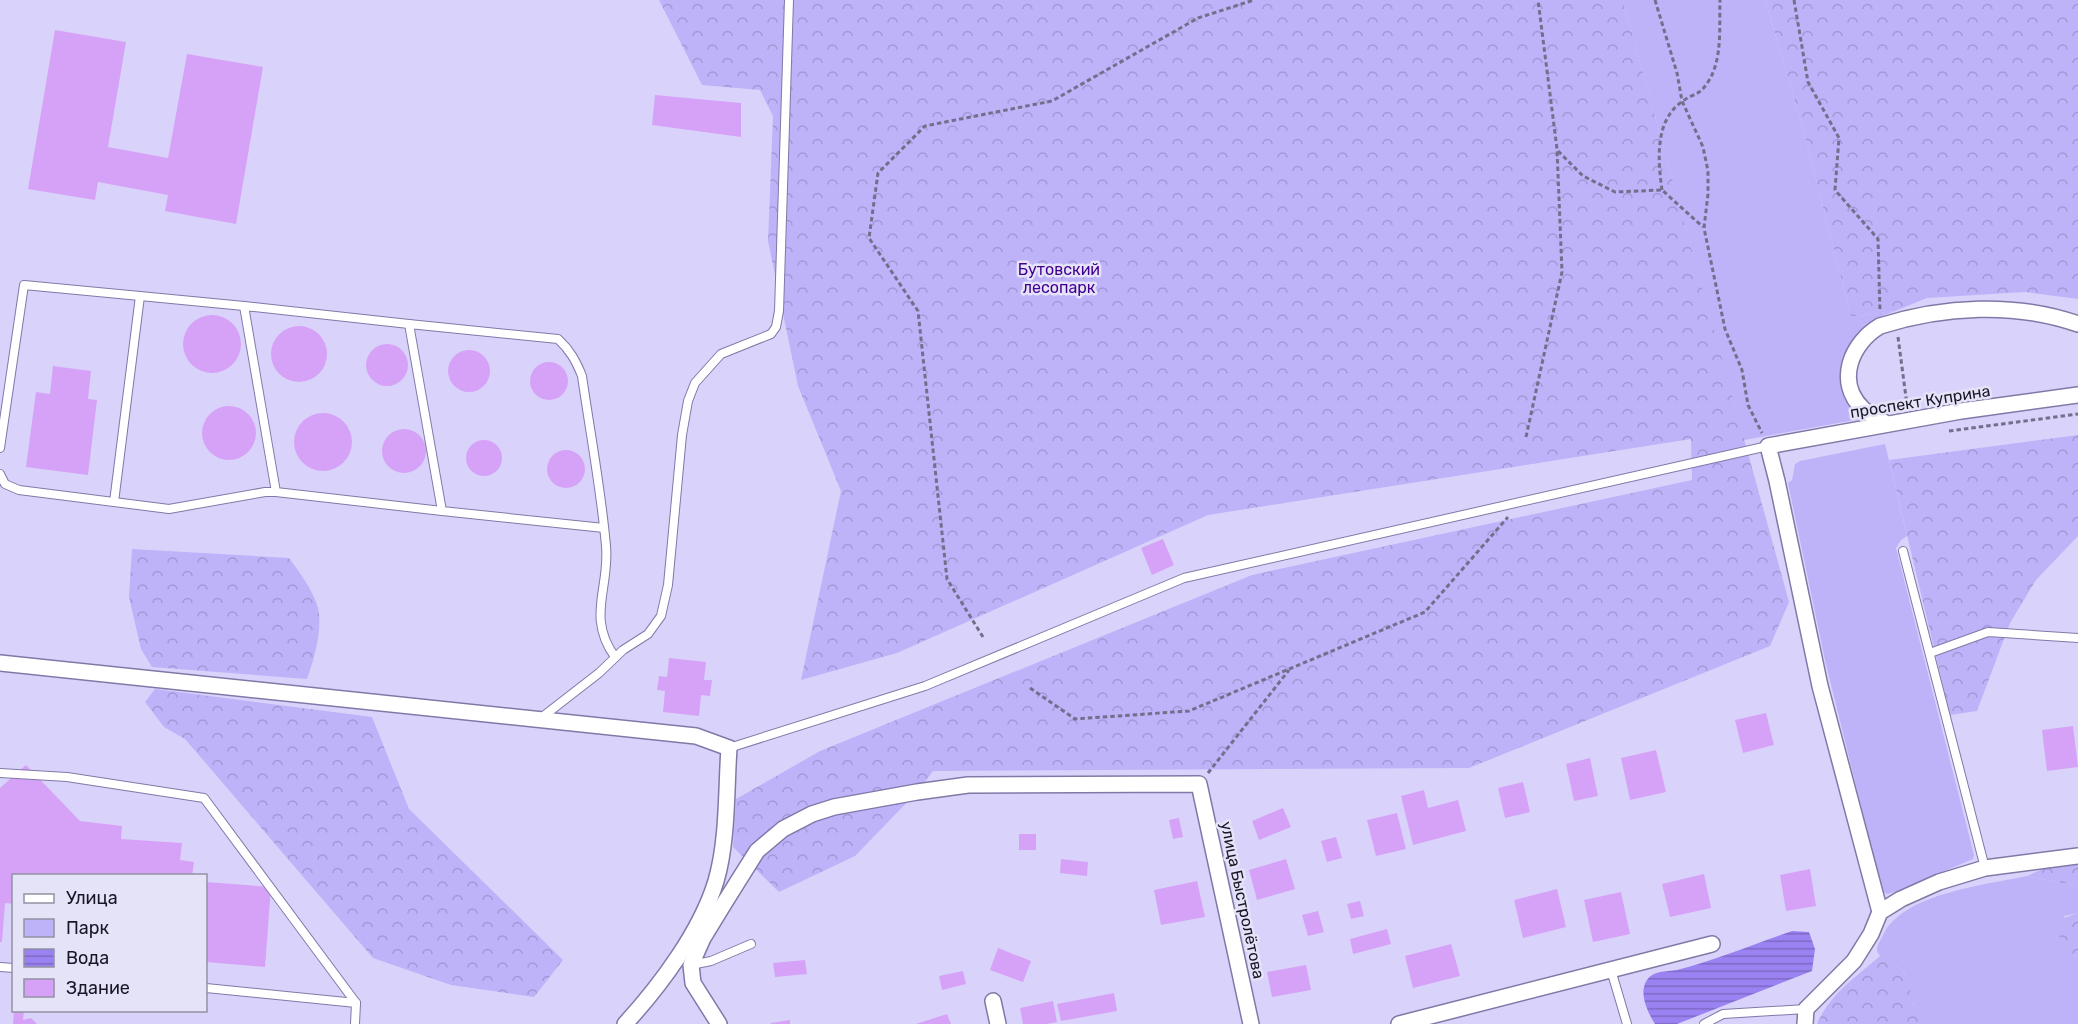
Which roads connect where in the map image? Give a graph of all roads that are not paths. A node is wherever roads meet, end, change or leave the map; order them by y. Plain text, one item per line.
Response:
1 (789, 0) edge
2 (140, 296) junction
3 (244, 306) junction
4 (409, 324) junction
5 (2078, 324) edge
6 (2078, 395) edge
7 (1887, 424) junction
8 (1768, 446) junction
9 (0, 448) edge
10 (0, 474) edge
11 (276, 492) junction
12 (114, 502) junction
13 (442, 511) junction
14 (604, 528) junction
15 (1903, 551) dead end
16 (2078, 638) edge
17 (1929, 653) junction
18 (615, 657) junction
19 (0, 663) edge
20 (540, 719) junction
21 (729, 748) junction
22 (0, 773) edge
23 (2078, 856) edge
24 (1985, 868) junction
25 (1880, 912) junction
26 (751, 944) dead end
27 (1712, 944) dead end
28 (691, 965) junction
29 (1611, 970) junction
30 (207, 988) edge
31 (993, 1001) dead end
32 (356, 1003) junction
33 (1806, 1016) edge
34 (355, 1024) edge
35 (625, 1024) edge
36 (719, 1024) edge
37 (998, 1024) edge
38 (1251, 1024) edge
39 (1399, 1024) edge
40 (1627, 1024) edge
41 (1704, 1024) edge

1 - 18 lane
2 - 3 lane
2 - 9 lane
2 - 12 lane
3 - 4 lane
3 - 11 lane
4 - 13 lane
4 - 14 lane
5 - 7 street
6 - 7 street, проспект Куприна
7 - 8 street, проспект Куприна
8 - 21 lane
8 - 25 street
10 - 12 lane
11 - 12 lane
11 - 13 lane
13 - 14 lane
14 - 18 lane
15 - 17 lane
16 - 17 lane
17 - 24 lane
18 - 20 lane
19 - 20 street
20 - 21 street
21 - 35 street
22 - 32 lane
23 - 24 street
24 - 25 street
25 - 33 street
26 - 28 lane
27 - 29 street
28 - 36 street
28 - 38 street, улица Быстролётова
29 - 39 street
29 - 40 lane
30 - 32 lane
31 - 37 street
32 - 34 lane
33 - 41 lane

